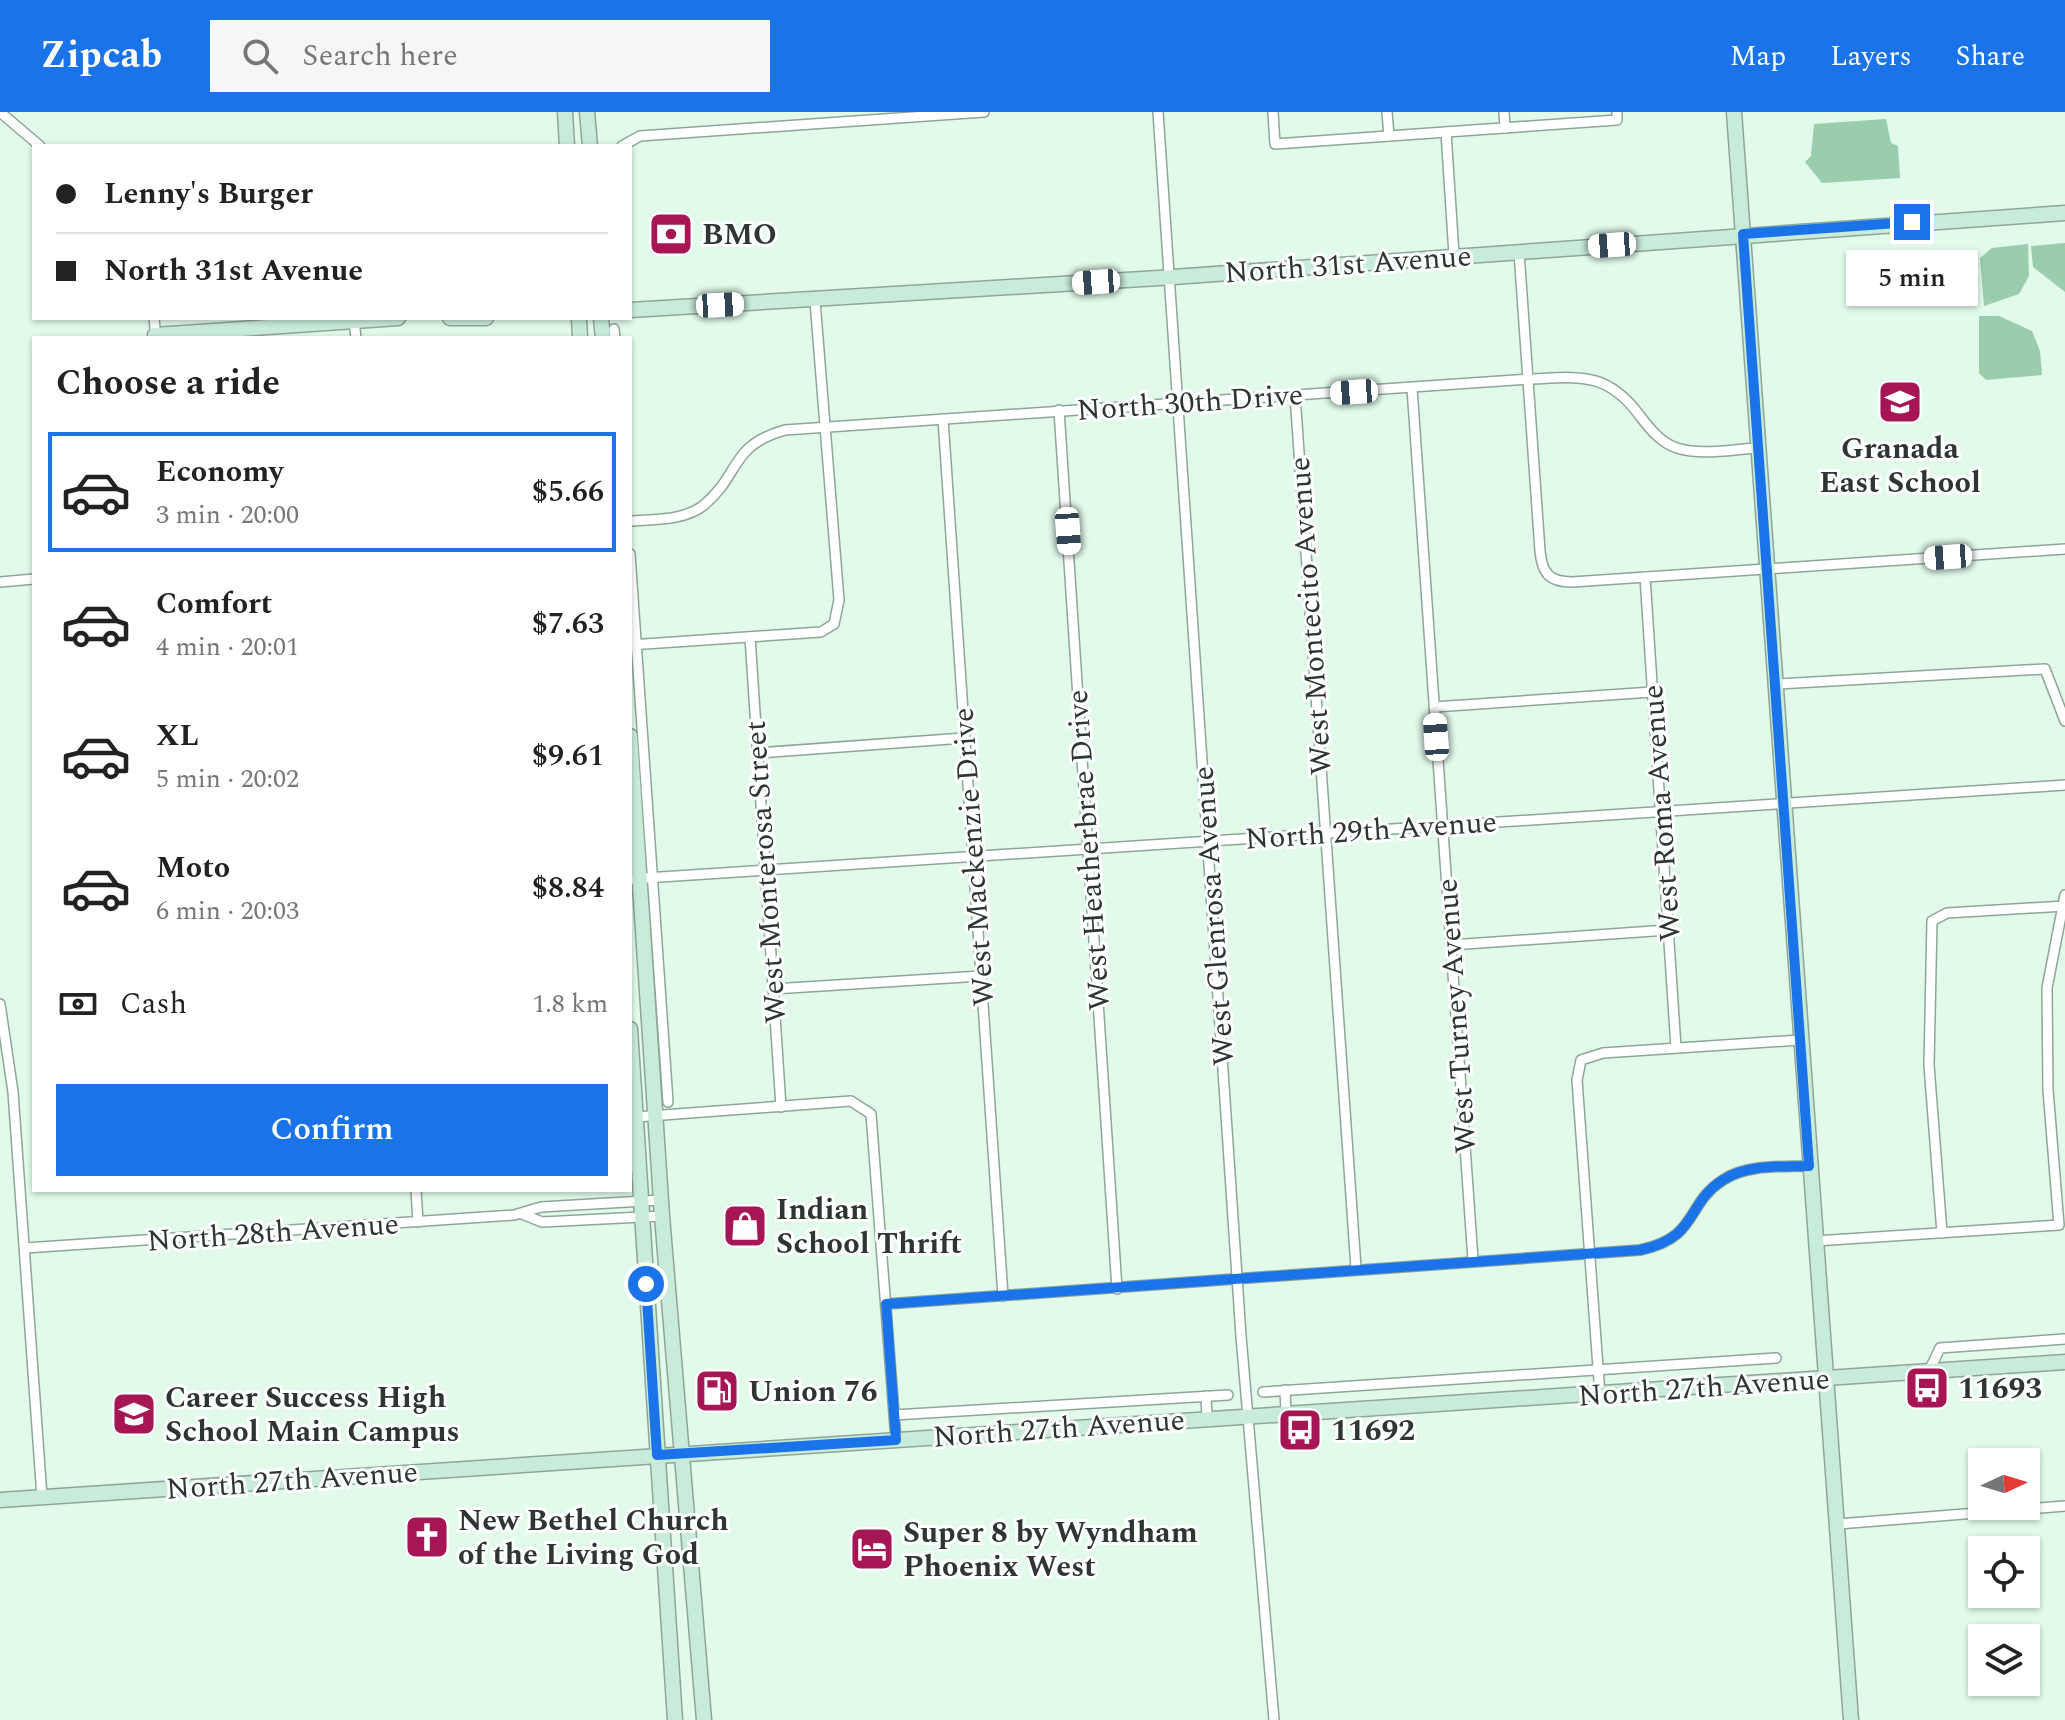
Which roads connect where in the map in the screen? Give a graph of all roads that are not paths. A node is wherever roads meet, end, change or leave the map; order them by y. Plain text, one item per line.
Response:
1 (0, 112) edge
2 (565, 112) edge
3 (587, 112) edge
4 (984, 112) edge
5 (1158, 112) edge
6 (1273, 112) edge
7 (1387, 112) edge
8 (1504, 112) edge
9 (1734, 112) edge
10 (1617, 116) edge
11 (1505, 128) junction
12 (1446, 132) junction
13 (1389, 136) junction
14 (38, 144) edge
15 (567, 144) edge
16 (590, 144) edge
17 (626, 144) edge
18 (2065, 213) edge
19 (1743, 234) junction
20 (1519, 252) junction
21 (1454, 255) junction
22 (1169, 277) junction
23 (815, 301) junction
24 (632, 310) edge
25 (369, 320) edge
26 (354, 321) junction
27 (168, 336) edge
28 (356, 336) edge
29 (1529, 379) junction
30 (1412, 388) junction
31 (1295, 395) junction
32 (1178, 404) junction
33 (1059, 410) junction
34 (943, 419) junction
35 (823, 426) junction
36 (1758, 448) junction
37 (632, 521) edge
38 (2065, 549) edge
39 (1767, 568) junction
40 (1645, 577) junction
41 (32, 579) edge
42 (0, 582) edge
43 (632, 614) edge
44 (750, 637) junction
45 (633, 644) edge
46 (1776, 684) junction
47 (1652, 692) junction
48 (1434, 707) junction
49 (2065, 721) edge
50 (964, 738) junction
51 (757, 753) junction
52 (632, 762) edge
53 (2065, 785) edge
54 (1783, 803) junction
55 (1661, 812) junction
56 (1443, 826) junction
57 (1326, 833) junction
58 (1209, 840) junction
59 (1088, 848) junction
60 (972, 856) junction
61 (766, 870) junction
62 (641, 878) edge
63 (2065, 895) edge
64 (2064, 906) edge
65 (1668, 930) junction
66 (1451, 945) junction
67 (981, 976) junction
68 (773, 989) junction
69 (0, 1004) edge
70 (1800, 1040) junction
71 (1676, 1048) junction
72 (632, 1058) edge
73 (668, 1102) dead end
74 (781, 1107) junction
75 (655, 1115) junction
76 (636, 1117) junction
77 (1809, 1166) junction
78 (416, 1192) edge
79 (661, 1200) junction
80 (641, 1201) junction
81 (522, 1214) junction
82 (662, 1216) junction
83 (642, 1217) junction
84 (418, 1222) junction
85 (1942, 1233) junction
86 (1815, 1241) junction
87 (25, 1248) junction
88 (1591, 1253) junction
89 (1473, 1260) junction
90 (1356, 1268) junction
91 (1238, 1279) junction
92 (1117, 1289) junction
93 (1003, 1296) junction
94 (886, 1304) junction
95 (2065, 1339) edge
96 (1776, 1358) dead end
97 (2065, 1362) edge
98 (1599, 1370) junction
99 (1929, 1371) junction
100 (1825, 1378) junction
101 (1285, 1390) junction
102 (1263, 1392) dead end
103 (1228, 1395) dead end
104 (1600, 1395) junction
105 (1206, 1396) junction
106 (1286, 1412) junction
107 (894, 1415) junction
108 (1249, 1415) junction
109 (1207, 1418) junction
110 (896, 1440) junction
111 (681, 1453) junction
112 (657, 1455) junction
113 (42, 1497) junction
114 (0, 1500) edge
115 (2065, 1506) edge
116 (1838, 1524) junction
117 (675, 1720) edge
118 (704, 1720) edge
119 (1274, 1720) edge
120 (1851, 1720) edge

1 - 14 street
2 - 15 main road
3 - 16 main road
4 - 17 street
5 - 22 street, West Glenrosa Avenue
6 - 13 street
7 - 13 street
8 - 11 street
9 - 19 main road
10 - 11 street
11 - 12 street
12 - 13 street
12 - 21 street
18 - 19 main road, North 31st Avenue
19 - 20 main road, North 31st Avenue
19 - 36 main road
20 - 21 main road, North 31st Avenue
20 - 29 street
21 - 22 main road, North 31st Avenue
22 - 23 main road, North 31st Avenue
22 - 32 street, West Glenrosa Avenue
23 - 24 main road, North 31st Avenue
23 - 35 street
25 - 26 main road
26 - 27 main road
26 - 28 street
29 - 30 street, North 30th Drive
29 - 36 street, North 30th Drive
29 - 40 street
30 - 31 street, North 30th Drive
30 - 48 street, West Turney Avenue
31 - 32 street, North 30th Drive
31 - 57 street, West Montecito Avenue
32 - 33 street, North 30th Drive
32 - 58 street, West Glenrosa Avenue
33 - 34 street, North 30th Drive
33 - 59 street, West Heatherbrae Drive
34 - 35 street, North 30th Drive
34 - 50 street, West Mackenzie Drive
35 - 37 street, North 30th Drive
35 - 44 street
36 - 39 main road
38 - 39 street
39 - 40 street
39 - 46 main road
40 - 47 street, West Roma Avenue
41 - 42 street
43 - 45 street
44 - 45 street
44 - 51 street, West Monterosa Street
45 - 62 street
46 - 49 street
46 - 54 main road
47 - 48 street
47 - 55 street, West Roma Avenue
48 - 56 street, West Turney Avenue
50 - 51 street
50 - 60 street, West Mackenzie Drive
51 - 61 street, West Monterosa Street
52 - 62 main road
53 - 54 street, North 29th Avenue
54 - 55 street, North 29th Avenue
54 - 70 main road
55 - 56 street, North 29th Avenue
55 - 65 street, West Roma Avenue
56 - 57 street, North 29th Avenue
56 - 66 street, West Turney Avenue
57 - 58 street, North 29th Avenue
57 - 90 street, West Montecito Avenue
58 - 59 street, North 29th Avenue
58 - 91 street, West Glenrosa Avenue
59 - 60 street, North 29th Avenue
59 - 92 street, West Heatherbrae Drive
60 - 61 street, North 29th Avenue
60 - 67 street, West Mackenzie Drive
61 - 62 street, North 29th Avenue
61 - 68 street, West Monterosa Street
62 - 73 street
62 - 75 main road
63 - 64 street
64 - 85 street
64 - 85 street
65 - 66 street
65 - 71 street, West Roma Avenue
66 - 89 street, West Turney Avenue
67 - 68 street
67 - 93 street, West Mackenzie Drive
68 - 74 street, West Monterosa Street
69 - 87 street
70 - 71 street
70 - 77 main road
71 - 88 street
72 - 76 main road
74 - 75 street
74 - 94 street
75 - 76 street
75 - 79 main road
76 - 80 main road
77 - 86 main road
77 - 88 street
78 - 84 street
79 - 80 street, North 28th Avenue
79 - 82 main road
80 - 81 street, North 28th Avenue
80 - 83 main road
81 - 83 street, North 28th Avenue
81 - 84 street, North 28th Avenue
82 - 83 street, North 28th Avenue
82 - 111 main road
83 - 112 main road
84 - 87 street, North 28th Avenue
85 - 86 street
86 - 100 main road
87 - 113 street
88 - 89 street
88 - 98 street
89 - 90 street
90 - 91 street
91 - 92 street
91 - 108 street, West Glenrosa Avenue
92 - 93 street
93 - 94 street
94 - 107 street
95 - 99 street
96 - 98 street, North 27th Avenue
97 - 99 main road, North 27th Avenue
98 - 101 street, North 27th Avenue
98 - 104 street
99 - 100 main road, North 27th Avenue
100 - 104 main road, North 27th Avenue
100 - 116 main road
101 - 102 street, North 27th Avenue
101 - 106 street
103 - 105 street, North 27th Avenue
104 - 106 main road, North 27th Avenue
105 - 107 street, North 27th Avenue
105 - 109 street, North 27th Avenue
106 - 108 main road, North 27th Avenue
107 - 110 street
108 - 109 main road, North 27th Avenue
108 - 119 street, West Glenrosa Avenue
109 - 110 main road, North 27th Avenue
110 - 111 main road, North 27th Avenue
111 - 112 main road, North 27th Avenue
111 - 118 main road
112 - 113 main road, North 27th Avenue
112 - 117 main road
113 - 114 main road, North 27th Avenue
115 - 116 street
116 - 120 main road

